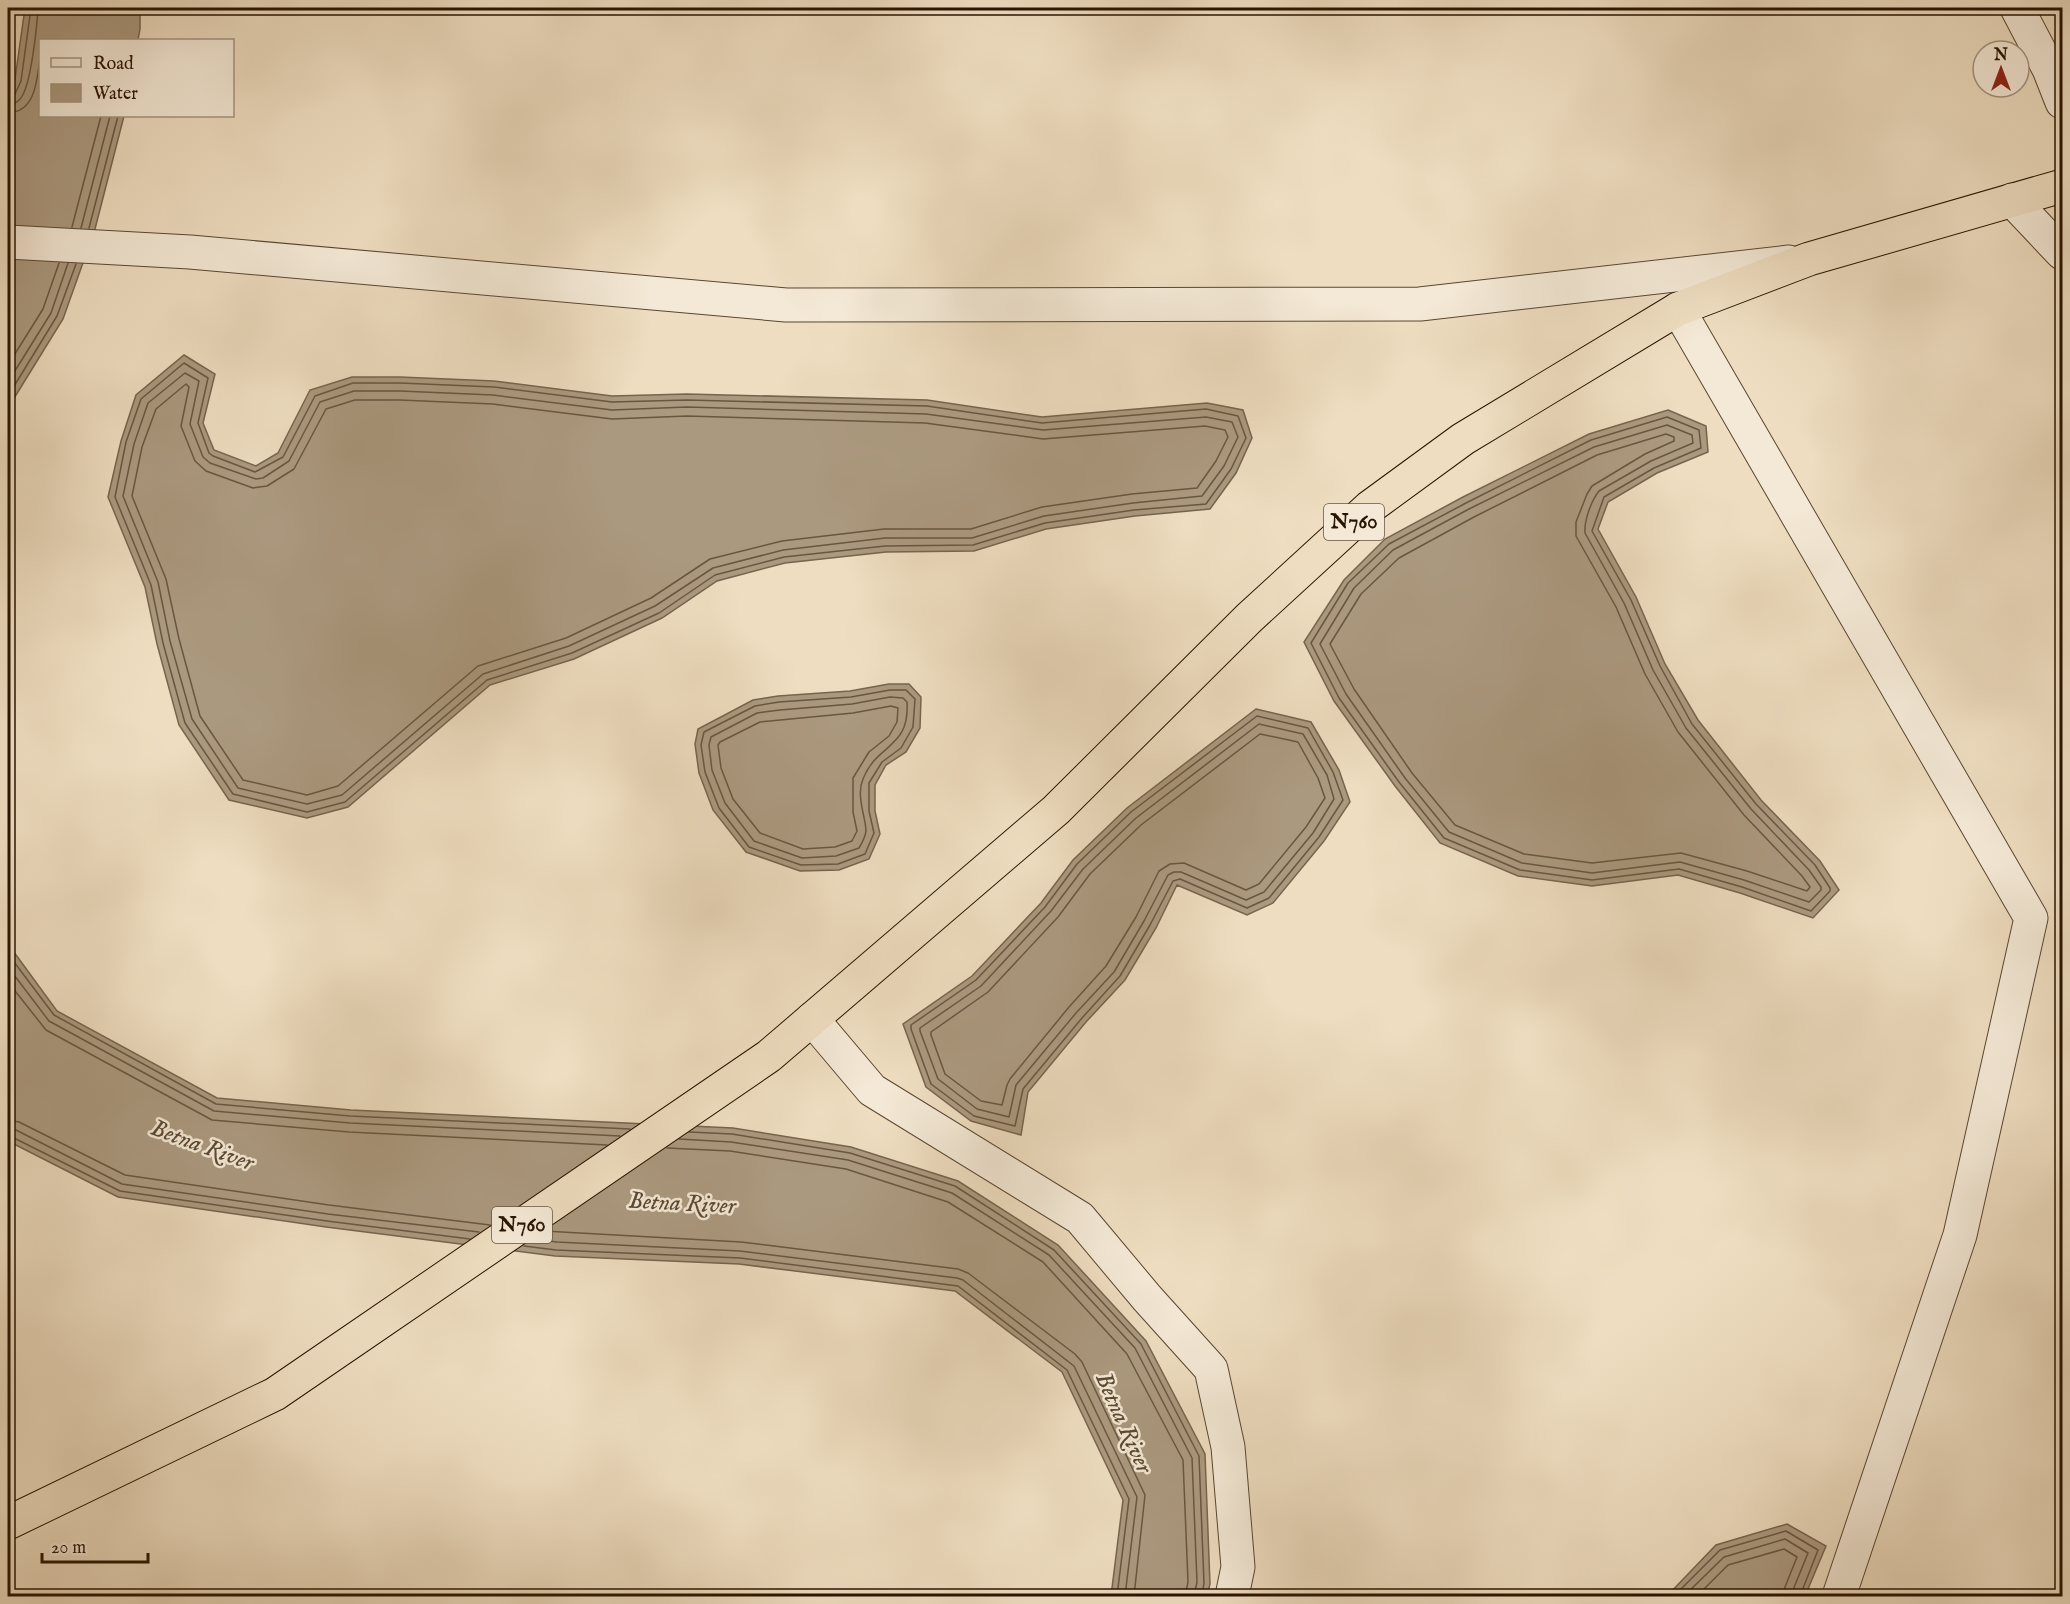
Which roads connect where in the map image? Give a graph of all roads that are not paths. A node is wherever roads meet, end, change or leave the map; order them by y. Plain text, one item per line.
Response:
1 (2018, 8) edge
2 (2062, 102) edge
3 (2062, 186) edge
4 (2012, 200) junction
5 (8, 242) edge
6 (2062, 253) edge
7 (1809, 260) junction
8 (1678, 309) junction
9 (812, 1019) junction
10 (8, 1523) edge
11 (1232, 1596) edge
12 (1839, 1596) edge

1 - 2 street
3 - 4 highway, N760
4 - 6 street
4 - 7 highway, N760
5 - 7 street
7 - 8 highway, N760
8 - 9 highway, N760
8 - 12 street
9 - 10 highway, N760
9 - 11 street

